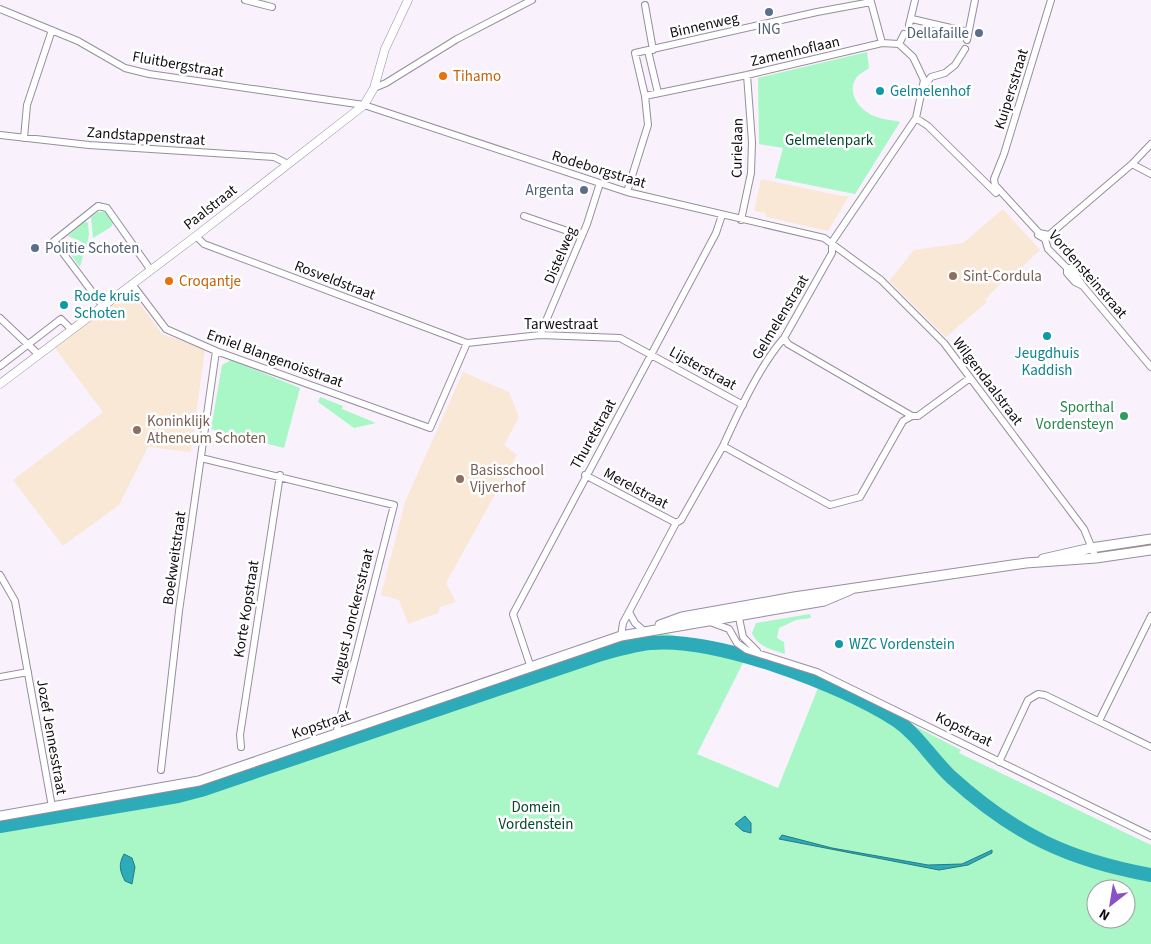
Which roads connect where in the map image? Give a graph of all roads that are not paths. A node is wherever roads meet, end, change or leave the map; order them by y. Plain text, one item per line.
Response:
1 (245, 0) edge
2 (408, 0) edge
3 (532, 0) edge
4 (975, 0) edge
5 (1051, 0) edge
6 (914, 2) edge
7 (644, 5) dead end
8 (272, 7) dead end
9 (0, 9) edge
10 (52, 30) junction
11 (968, 32) junction
12 (904, 34) dead end
13 (967, 40) dead end
14 (882, 43) junction
15 (900, 44) junction
16 (650, 50) junction
17 (964, 50) dead end
18 (747, 75) junction
19 (374, 88) junction
20 (922, 89) junction
21 (658, 93) junction
22 (645, 96) junction
23 (364, 105) junction
24 (916, 118) junction
25 (0, 135) edge
26 (24, 138) junction
27 (1151, 144) edge
28 (288, 164) junction
29 (1132, 164) junction
30 (1151, 174) edge
31 (600, 183) junction
32 (995, 185) joint
33 (627, 192) junction
34 (722, 215) junction
35 (524, 216) dead end
36 (741, 220) junction
37 (196, 236) junction
38 (582, 236) junction
39 (832, 242) junction
40 (150, 268) junction
41 (132, 284) junction
42 (102, 305) junction
43 (0, 318) edge
44 (71, 329) junction
45 (540, 335) junction
46 (784, 338) junction
47 (467, 343) junction
48 (27, 344) junction
49 (216, 351) junction
50 (39, 354) junction
51 (651, 354) junction
52 (0, 366) edge
53 (1151, 367) edge
54 (970, 378) junction
55 (0, 384) edge
56 (743, 405) junction
57 (912, 416) junction
58 (723, 446) junction
59 (201, 458) junction
60 (280, 475) junction
61 (585, 475) junction
62 (676, 523) junction
63 (1151, 539) edge
64 (1091, 548) junction
65 (1151, 550) edge
66 (1096, 558) junction
67 (1026, 563) junction
68 (0, 575) edge
69 (629, 612) junction
70 (735, 613) junction
71 (1151, 616) edge
72 (707, 621) junction
73 (729, 630) junction
74 (644, 631) junction
75 (621, 636) junction
76 (762, 654) junction
77 (531, 668) junction
78 (28, 672) junction
79 (0, 677) edge
80 (1099, 722) junction
81 (336, 734) junction
82 (241, 747) dead end
83 (1151, 747) edge
84 (998, 762) junction
85 (161, 770) dead end
86 (52, 807) junction
87 (0, 816) edge
88 (1151, 836) edge

1 - 8 street
2 - 19 street
3 - 19 street
4 - 11 street
5 - 32 street, Kuipersstraat
6 - 11 street
7 - 16 street
9 - 10 street, Fluitbergstraat
10 - 23 street, Fluitbergstraat
10 - 26 street
11 - 13 street
12 - 15 street
14 - 15 street, Zamenhoflaan
14 - 16 street, Binnenweg
14 - 18 street, Zamenhoflaan
15 - 20 street
16 - 21 street
16 - 22 street
17 - 20 street
18 - 21 street, Zamenhoflaan
18 - 36 street, Curielaan
19 - 23 street
20 - 24 street, Gelmelenstraat
21 - 22 street, Zamenhoflaan
22 - 33 street
23 - 28 street, Paalstraat
23 - 31 street, Rodeborgstraat
24 - 39 street, Gelmelenstraat
24 - 53 street, Vordensteinstraat
25 - 26 street, Zandstappenstraat
26 - 28 street, Zandstappenstraat
27 - 29 street
28 - 37 street, Paalstraat
29 - 30 street
29 - 32 street, Vordensteinstraat
31 - 33 street, Rodeborgstraat
31 - 38 street, Distelweg
33 - 34 street, Rodeborgstraat
34 - 36 street, Rodeborgstraat
34 - 51 street, Thuretstraat
35 - 38 street
36 - 39 street, Rodeborgstraat
37 - 40 street, Paalstraat
37 - 47 street, Rosveldstraat
38 - 45 street, Distelweg
39 - 46 street, Gelmelenstraat
39 - 54 street, Wilgendaalstraat
40 - 41 street, Paalstraat
40 - 42 street
41 - 42 street, Paalstraat
41 - 49 street, Emiel Blangenoisstraat
42 - 44 street, Paalstraat
43 - 48 street
44 - 48 street
44 - 50 street, Paalstraat
45 - 47 street, Tarwestraat
45 - 51 street, Tarwestraat
46 - 56 street, Gelmelenstraat
46 - 57 street
47 - 49 street, Emiel Blangenoisstraat
48 - 50 street
48 - 52 street
49 - 59 street, Boekweitstraat
50 - 55 street, Paalstraat
51 - 56 street, Lijsterstraat
51 - 61 street, Thuretstraat
54 - 57 street
54 - 64 street, Wilgendaalstraat
56 - 58 street, Gelmelenstraat
57 - 58 street
58 - 62 street, Gelmelenstraat
59 - 60 street
59 - 85 street, Boekweitstraat
60 - 81 street, August Jonckersstraat
60 - 82 street, Korte Kopstraat
61 - 62 street, Merelstraat
61 - 77 street, Thuretstraat
62 - 69 street, Gelmelenstraat
63 - 64 main road
64 - 66 street, Wilgendaalstraat
64 - 67 main road
65 - 66 main road
66 - 67 main road
67 - 70 main road
68 - 78 street, Jozef Jennesstraat
69 - 74 street
69 - 75 street, Gelmelenstraat
70 - 72 main road
70 - 73 street
70 - 74 main road
70 - 76 street, Kopstraat
71 - 80 street
72 - 73 street, Kopstraat
72 - 74 main road
73 - 76 street, Kopstraat
74 - 75 main road, Kopstraat
75 - 77 main road, Kopstraat
76 - 84 street, Kopstraat
77 - 81 main road, Kopstraat
78 - 79 street, Jozef Jennesstraat
78 - 86 street, Jozef Jennesstraat
80 - 83 street
80 - 84 street
81 - 86 main road, Kopstraat
84 - 88 street, Kopstraat
86 - 87 main road, Kopstraat

